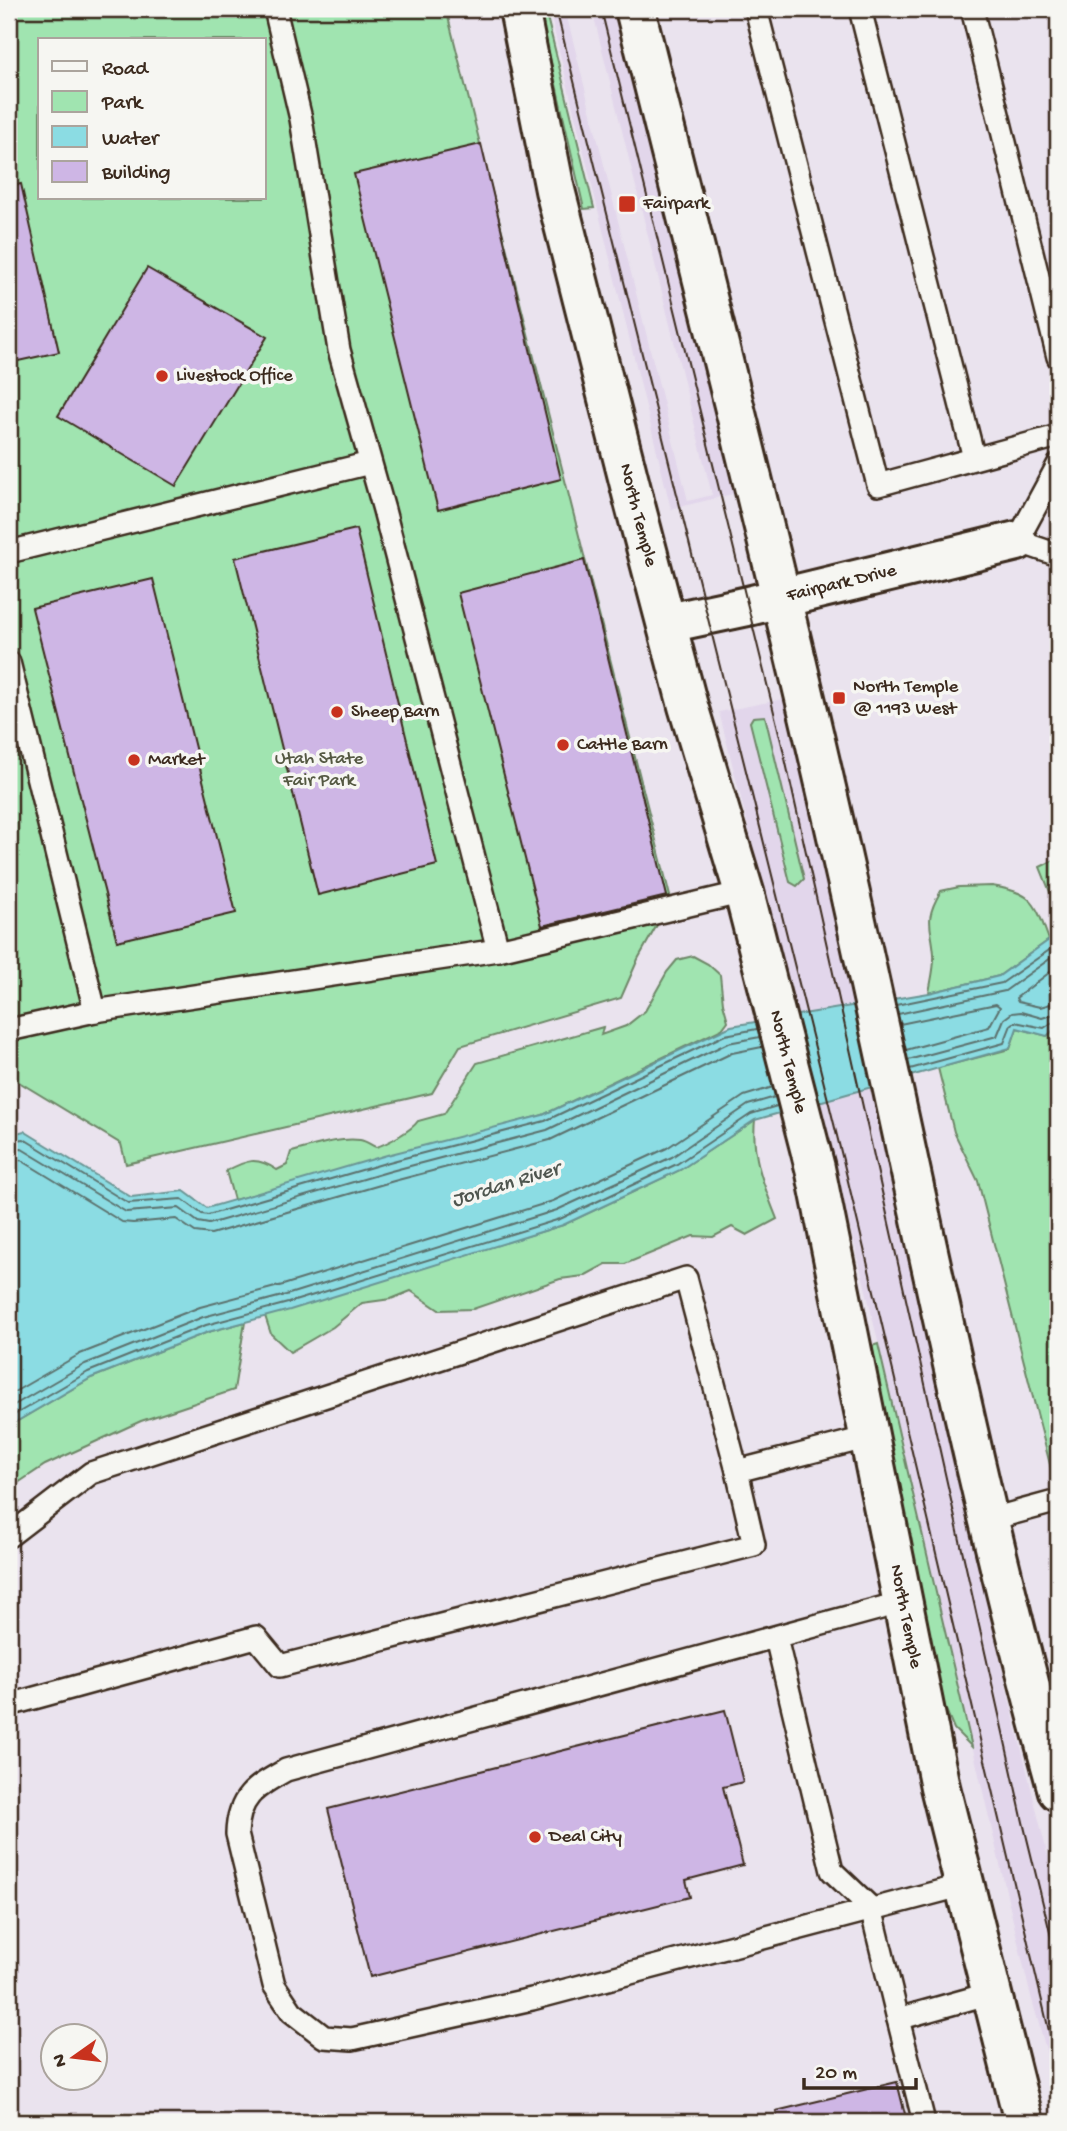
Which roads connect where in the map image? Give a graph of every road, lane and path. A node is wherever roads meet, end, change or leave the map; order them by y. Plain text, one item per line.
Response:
1 (275, 9) edge
2 (519, 9) edge
3 (635, 9) edge
4 (756, 9) edge
5 (860, 9) edge
6 (972, 9) edge
7 (1058, 357) edge
8 (1058, 436) edge
9 (974, 458) junction
10 (370, 463) junction
11 (1058, 464) edge
12 (1017, 541) junction
13 (9, 552) edge
14 (1058, 555) edge
15 (782, 597) junction
16 (668, 623) junction
17 (9, 663) edge
18 (744, 892) junction
19 (498, 950) junction
20 (94, 1011) junction
21 (9, 1030) edge
22 (869, 1437) junction
23 (737, 1471) junction
24 (1058, 1501) edge
25 (988, 1520) junction
26 (9, 1536) edge
27 (903, 1602) junction
28 (776, 1638) junction
29 (9, 1705) edge
30 (1058, 1791) edge
31 (964, 1885) junction
32 (871, 1908) junction
33 (991, 1993) junction
34 (898, 2019) junction
35 (924, 2122) edge
36 (1024, 2122) edge

1 - 10 lane
2 - 16 main road, North Temple
3 - 15 main road
4 - 9 lane
5 - 9 lane
6 - 7 lane
8 - 9 lane
10 - 13 lane
10 - 19 lane
11 - 12 lane
12 - 14 lane
12 - 15 main road, Fairpark Drive
15 - 16 main road, Fairpark Drive
15 - 25 main road
16 - 18 main road, North Temple
17 - 20 lane
18 - 19 lane
18 - 22 main road, North Temple
19 - 20 lane
20 - 21 lane
22 - 23 lane
22 - 27 main road, North Temple
23 - 26 lane
23 - 29 lane
24 - 25 lane
25 - 30 main road
27 - 28 lane
27 - 31 main road, North Temple
28 - 32 lane
28 - 32 lane
31 - 32 lane
31 - 33 main road, North Temple
32 - 34 lane
33 - 34 lane
33 - 36 main road, North Temple
34 - 35 lane

